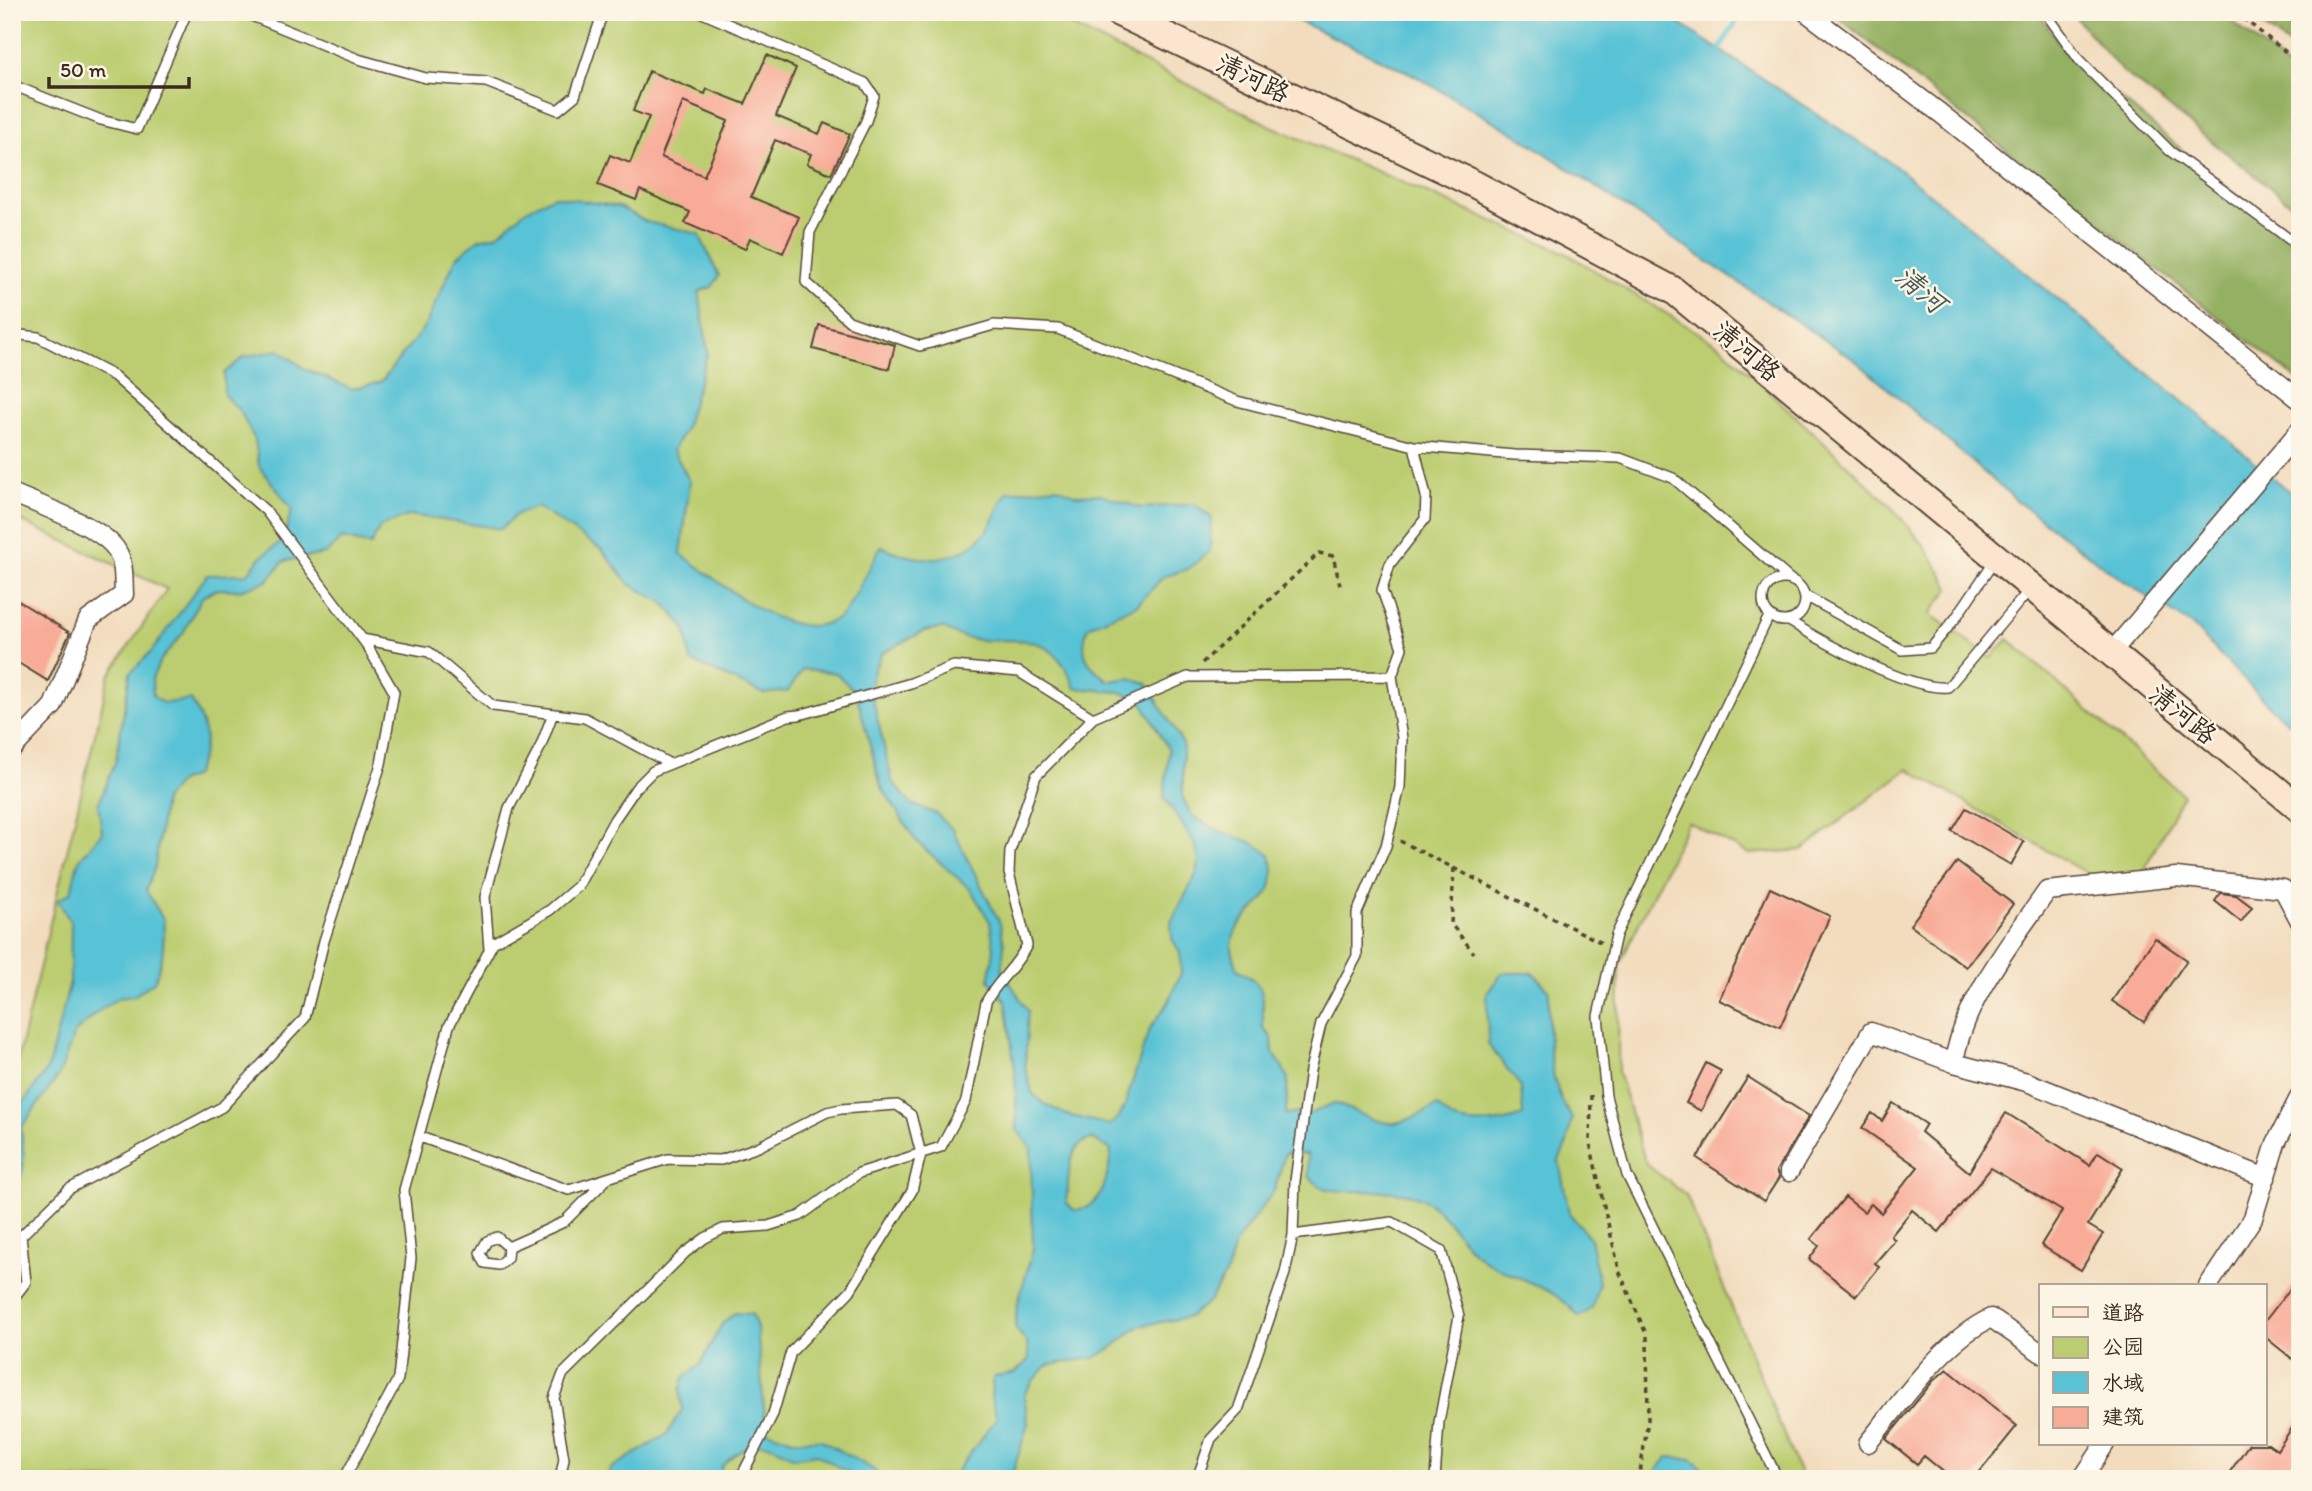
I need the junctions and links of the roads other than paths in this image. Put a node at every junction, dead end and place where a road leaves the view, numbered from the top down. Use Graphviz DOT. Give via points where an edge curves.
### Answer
graph roads {
  1 [pos="187,12"];
  2 [pos="242,12"];
  3 [pos="603,12"];
  4 [pos="700,12"];
  5 [pos="1117,12"];
  6 [pos="1806,12"];
  7 [pos="2045,12"];
  8 [pos="12,85"];
  9 [pos="2300,247"];
  10 [pos="12,334"];
  11 [pos="2300,400"];
  12 [pos="2300,430"];
  13 [pos="1414,446"];
  14 [pos="12,493"];
  15 [pos="1996,558"];
  16 [pos="1792,581"];
  17 [pos="2031,588"];
  18 [pos="1804,595"];
  19 [pos="1769,616"];
  20 [pos="1789,621"];
  21 [pos="362,639"];
  22 [pos="2110,654"];
  23 [pos="1392,676"];
  24 [pos="552,716"];
  25 [pos="1093,718"];
  26 [pos="12,749"];
  27 [pos="670,764"];
  28 [pos="2300,809"];
  29 [pos="2300,920"];
  30 [pos="489,951"];
  31 [pos="1954,1063"];
  32 [pos="2300,1097"];
  33 [pos="420,1136"];
  34 [pos="921,1154"];
  35 [pos="1789,1172"];
  36 [pos="2266,1178"];
  37 [pos="607,1179"];
  38 [pos="1293,1235"];
  39 [pos="508,1247"];
  40 [pos="2209,1284"];
  41 [pos="12,1300"];
  42 [pos="2039,1352"];
  43 [pos="1868,1443"];
  44 [pos="2104,1446"];
  45 [pos="344,1479"];
  46 [pos="560,1479"];
  47 [pos="740,1479"];
  48 [pos="1197,1479"];
  49 [pos="1435,1479"];
  50 [pos="1778,1479"];
  51 [pos="2082,1479"];
  1 -- 8 [label="lane" via="137,129"];
  2 -- 3 [label="lane" via="358,59 426,78 485,82 558,110 575,96"];
  4 -- 13 [label="lane" via="864,83 874,96 810,232 806,282 849,321 920,346 994,325 1058,329 1237,401"];
  5 -- 15 [label="street, 清河路" via="1476,185 1673,290"];
  6 -- 11 [label="street"];
  7 -- 9 [label="lane" via="2080,61 2170,151"];
  10 -- 21 [label="lane" via="38,337 114,376 266,511"];
  12 -- 22 [label="street"];
  13 -- 16 [label="lane" via="1620,458 1673,478"];
  13 -- 23 [label="lane" via="1426,496 1425,519 1390,564 1382,590 1402,648"];
  14 -- 26 [label="street" via="104,536 123,564 124,594 88,620 53,706"];
  15 -- 17 [label="street, 清河路"];
  15 -- 18 [label="lane" via="1931,648 1902,650"];
  16 -- 18 [label="lane"];
  16 -- 19 [label="lane" via="1778,580 1766,589 1763,603"];
  17 -- 20 [label="lane" via="1948,687 1933,689 1891,672"];
  17 -- 22 [label="street, 清河路"];
  18 -- 20 [label="lane" via="1804,609"];
  19 -- 20 [label="lane"];
  19 -- 50 [label="lane" via="1616,935 1598,1016 1606,1096 1627,1175"];
  21 -- 24 [label="lane" via="429,652 493,706"];
  21 -- 41 [label="lane" via="394,692 382,764 324,941 305,1018 222,1107 69,1189 21,1236 26,1282"];
  22 -- 28 [label="street, 清河路"];
  23 -- 25 [label="lane" via="1188,677"];
  23 -- 38 [label="lane" via="1402,738 1400,787 1389,835 1357,913 1357,956 1321,1024 1310,1070 1295,1181"];
  24 -- 27 [label="lane" via="585,718"];
  24 -- 30 [label="lane" via="509,808 485,897"];
  25 -- 27 [label="lane" via="1019,671 954,666 911,683 788,716"];
  25 -- 34 [label="lane" via="1036,776 1010,851 1009,873 1027,945 1015,968 986,1002 965,1101 941,1147"];
  27 -- 30 [label="lane" via="653,771 636,788 578,886 550,910 493,943"];
  29 -- 31 [label="street" via="2283,889 2176,877 2048,891 2003,953 1971,1011"];
  30 -- 33 [label="lane" via="449,1026"];
  31 -- 35 [label="street" via="1871,1032"];
  31 -- 36 [label="street" via="2026,1082"];
  32 -- 36 [label="street" via="2276,1143"];
  33 -- 37 [label="lane" via="569,1190"];
  33 -- 45 [label="lane" via="404,1190 411,1258 398,1379"];
  34 -- 37 [label="lane" via="911,1115 897,1105 883,1105 827,1112 721,1160 668,1159"];
  34 -- 46 [label="lane" via="859,1173 800,1216 768,1226 723,1229 685,1253 563,1374 554,1398 564,1459"];
  34 -- 47 [label="lane" via="912,1191 850,1292 791,1352 773,1413"];
  36 -- 40 [label="street" via="2253,1218"];
  37 -- 39 [label="lane" via="564,1222"];
  38 -- 48 [label="lane" via="1285,1273 1238,1410 1211,1439"];
  38 -- 49 [label="lane" via="1392,1222 1441,1250 1459,1316 1439,1422"];
  42 -- 43 [label="street" via="1991,1318 1968,1329 1954,1347 1938,1357"];
  44 -- 51 [label="street"];
}
